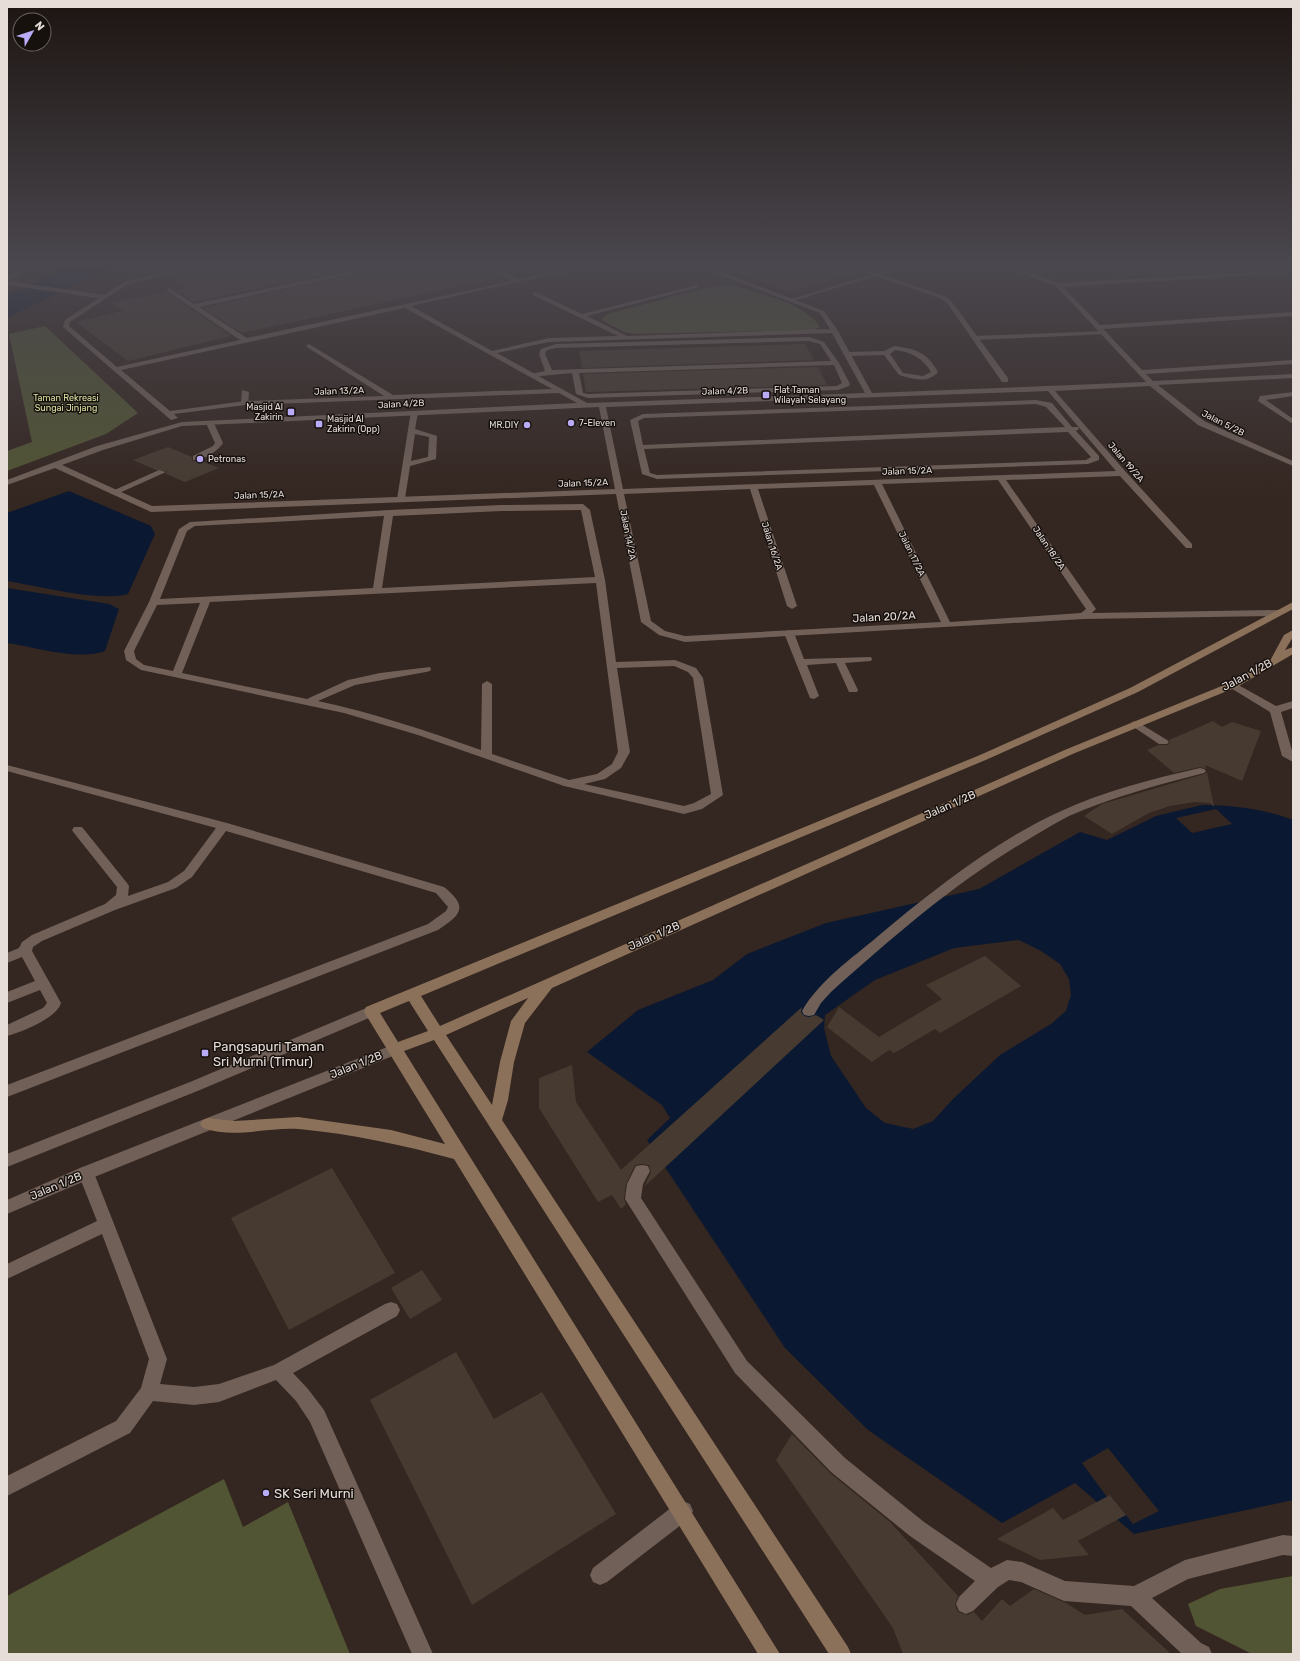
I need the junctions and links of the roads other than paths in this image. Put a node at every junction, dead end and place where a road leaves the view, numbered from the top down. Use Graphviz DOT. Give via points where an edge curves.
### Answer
graph roads {
  1 [pos="88,345"];
  2 [pos="230,345"];
  3 [pos="475,345"];
  4 [pos="523,345"];
  5 [pos="616,345"];
  6 [pos="823,345"];
  7 [pos="842,345"];
  8 [pos="980,345"];
  9 [pos="1116,345"];
  10 [pos="309,346"];
  11 [pos="490,353"];
  12 [pos="886,353"];
  13 [pos="847,354"];
  14 [pos="1293,362"];
  15 [pos="836,363"];
  16 [pos="116,369"];
  17 [pos="549,372"];
  18 [pos="575,372"];
  19 [pos="1141,372"];
  20 [pos="530,375"];
  21 [pos="1293,376"];
  22 [pos="1005,380"];
  23 [pos="1152,384"];
  24 [pos="1050,389"];
  25 [pos="559,391"];
  26 [pos="245,392"];
  27 [pos="910,394"];
  28 [pos="1293,394"];
  29 [pos="870,396"];
  30 [pos="391,398"];
  31 [pos="245,403"];
  32 [pos="586,405"];
  33 [pos="602,405"];
  34 [pos="919,407"];
  35 [pos="168,413"];
  36 [pos="414,413"];
  37 [pos="1293,422"];
  38 [pos="210,423"];
  39 [pos="182,424"];
  40 [pos="1070,429"];
  41 [pos="1085,429"];
  42 [pos="412,431"];
  43 [pos="641,447"];
  44 [pos="196,458"];
  45 [pos="407,464"];
  46 [pos="1293,464"];
  47 [pos="55,465"];
  48 [pos="162,472"];
  49 [pos="1122,473"];
  50 [pos="1001,478"];
  51 [pos="877,482"];
  52 [pos="7,483"];
  53 [pos="753,487"];
  54 [pos="620,491"];
  55 [pos="114,492"];
  56 [pos="499,496"];
  57 [pos="402,499"];
  58 [pos="288,504"];
  59 [pos="502,508"];
  60 [pos="389,513"];
  61 [pos="283,518"];
  62 [pos="1189,546"];
  63 [pos="600,580"];
  64 [pos="377,591"];
  65 [pos="206,600"];
  66 [pos="154,602"];
  67 [pos="1293,605"];
  68 [pos="792,606"];
  69 [pos="1278,613"];
  70 [pos="1084,616"];
  71 [pos="947,625"];
  72 [pos="1293,633"];
  73 [pos="789,634"];
  74 [pos="685,639"];
  75 [pos="1293,650"];
  76 [pos="867,659"];
  77 [pos="839,660"];
  78 [pos="1275,660"];
  79 [pos="800,662"];
  80 [pos="612,665"];
  81 [pos="426,669"];
  82 [pos="176,675"];
  83 [pos="487,684"];
  84 [pos="1233,685"];
  85 [pos="853,690"];
  86 [pos="814,696"];
  87 [pos="309,702"];
  88 [pos="1293,704"];
  89 [pos="1275,710"];
  90 [pos="1136,724"];
  91 [pos="1164,742"];
  92 [pos="486,756"];
  93 [pos="1293,759"];
  94 [pos="7,768"];
  95 [pos="1200,771"];
  96 [pos="568,784"];
  97 [pos="223,826"];
  98 [pos="78,830"];
  99 [pos="110,907"];
  100 [pos="25,951"];
  101 [pos="7,958"];
  102 [pos="42,983"];
  103 [pos="548,983"];
  104 [pos="412,994"];
  105 [pos="7,998"];
  106 [pos="371,1011"];
  107 [pos="810,1011"];
  108 [pos="7,1031"];
  109 [pos="437,1033"];
  110 [pos="395,1049"];
  111 [pos="7,1091"];
  112 [pos="494,1120"];
  113 [pos="208,1124"];
  114 [pos="461,1154"];
  115 [pos="7,1161"];
  116 [pos="642,1171"];
  117 [pos="86,1173"];
  118 [pos="7,1207"];
  119 [pos="105,1225"];
  120 [pos="7,1272"];
  121 [pos="391,1310"];
  122 [pos="279,1371"];
  123 [pos="149,1392"];
  124 [pos="7,1486"];
  125 [pos="683,1511"];
  126 [pos="1293,1546"];
  127 [pos="600,1575"];
  128 [pos="991,1580"];
  129 [pos="1135,1596"];
  130 [pos="966,1604"];
  131 [pos="423,1654"];
  132 [pos="770,1654"];
  133 [pos="841,1654"];
  134 [pos="1202,1654"];
  1 -- 16 [label="street"];
  2 -- 16 [label="street"];
  3 -- 11 [label="street"];
  4 -- 11 [label="street"];
  5 -- 17 [label="street" via="544,349 542,354"];
  6 -- 15 [label="street"];
  7 -- 13 [label="street"];
  8 -- 22 [label="street"];
  9 -- 19 [label="street, Jalan 5/2B"];
  10 -- 30 [label="street"];
  11 -- 20 [label="street"];
  12 -- 12 [label="street" via="894,348 909,350 928,360 934,372 922,379 901,374"];
  12 -- 13 [label="street"];
  13 -- 29 [label="street"];
  14 -- 19 [label="street"];
  15 -- 18 [label="street"];
  15 -- 18 [label="street" via="846,384 838,388 820,389 588,396 580,394"];
  16 -- 35 [label="street"];
  17 -- 18 [label="street"];
  17 -- 20 [label="street"];
  19 -- 23 [label="street, Jalan 5/2B"];
  20 -- 25 [label="street"];
  21 -- 23 [label="street, Jalan 4/2B"];
  23 -- 24 [label="street, Jalan 4/2B"];
  23 -- 46 [label="street, Jalan 5/2B" via="1201,423"];
  24 -- 27 [label="street, Jalan 4/2B"];
  24 -- 41 [label="street, Jalan 19/2A"];
  25 -- 30 [label="street, Jalan 13/2A"];
  25 -- 32 [label="street"];
  26 -- 31 [label="street"];
  27 -- 29 [label="street, Jalan 4/2B"];
  27 -- 34 [label="street"];
  28 -- 37 [label="street" via="1267,396 1262,401"];
  29 -- 33 [label="street, Jalan 4/2B"];
  30 -- 31 [label="street, Jalan 13/2A"];
  31 -- 35 [label="street, Jalan 13/2A"];
  32 -- 33 [label="street, Jalan 4/2B"];
  32 -- 36 [label="street, Jalan 4/2B"];
  33 -- 54 [label="street, Jalan 14/2A"];
  34 -- 40 [label="street" via="1044,402"];
  34 -- 43 [label="street" via="643,416 634,420"];
  35 -- 39 [label="street"];
  36 -- 38 [label="street, Jalan 4/2B"];
  36 -- 42 [label="street"];
  38 -- 39 [label="street, Jalan 4/2B"];
  38 -- 44 [label="street" via="219,443 216,448"];
  39 -- 47 [label="street, Jalan 4/2B" via="100,448"];
  40 -- 41 [label="street"];
  40 -- 43 [label="street"];
  40 -- 43 [label="street" via="1096,458 1093,461 657,477 646,474"];
  41 -- 49 [label="street, Jalan 19/2A"];
  42 -- 45 [label="street"];
  42 -- 45 [label="street" via="433,436 432,459"];
  45 -- 57 [label="street"];
  47 -- 52 [label="street, Jalan 4/2B"];
  47 -- 55 [label="street, Jalan 15/2A"];
  48 -- 55 [label="street"];
  49 -- 50 [label="street, Jalan 15/2A"];
  49 -- 62 [label="street, Jalan 19/2A"];
  50 -- 51 [label="street, Jalan 15/2A"];
  50 -- 70 [label="street, Jalan 18/2A" via="1091,609"];
  51 -- 53 [label="street, Jalan 15/2A"];
  51 -- 71 [label="street, Jalan 17/2A"];
  53 -- 54 [label="street, Jalan 15/2A"];
  53 -- 68 [label="street, Jalan 16/2A"];
  54 -- 56 [label="street, Jalan 15/2A"];
  54 -- 74 [label="street, Jalan 14/2A" via="646,622 662,633"];
  55 -- 58 [label="street, Jalan 15/2A" via="151,508"];
  56 -- 57 [label="street, Jalan 15/2A"];
  56 -- 59 [label="street"];
  57 -- 58 [label="street, Jalan 15/2A"];
  58 -- 61 [label="street"];
  59 -- 60 [label="street"];
  59 -- 63 [label="street" via="583,507 586,510"];
  60 -- 61 [label="street"];
  60 -- 64 [label="street"];
  61 -- 66 [label="street" via="205,522 183,529"];
  63 -- 64 [label="street"];
  63 -- 80 [label="street"];
  64 -- 65 [label="street"];
  65 -- 66 [label="street"];
  65 -- 82 [label="street"];
  66 -- 82 [label="street" via="129,651 131,660 142,667"];
  67 -- 69 [label="street"];
  69 -- 70 [label="street, Jalan 20/2A" via="1227,616"];
  69 -- 104 [label="street" via="1134,690 984,757"];
  70 -- 71 [label="street, Jalan 20/2A"];
  71 -- 73 [label="street, Jalan 20/2A"];
  72 -- 78 [label="street" via="1287,637"];
  73 -- 74 [label="street, Jalan 20/2A"];
  73 -- 79 [label="street"];
  75 -- 78 [label="street, Jalan 1/2B"];
  76 -- 77 [label="street"];
  77 -- 79 [label="street"];
  77 -- 85 [label="street"];
  78 -- 84 [label="street, Jalan 1/2B"];
  79 -- 86 [label="street"];
  80 -- 96 [label="street" via="624,752 618,766 601,777"];
  80 -- 96 [label="street" via="675,664 692,670 698,678 717,795 698,806 684,810"];
  81 -- 87 [label="street" via="343,684 327,690"];
  82 -- 87 [label="street"];
  83 -- 92 [label="street"];
  84 -- 89 [label="street"];
  84 -- 90 [label="street, Jalan 1/2B"];
  87 -- 92 [label="street" via="392,724"];
  88 -- 89 [label="street"];
  89 -- 93 [label="street" via="1288,756"];
  90 -- 91 [label="street"];
  90 -- 103 [label="street, Jalan 1/2B" via="1056,757"];
  92 -- 96 [label="street"];
  94 -- 97 [label="street"];
  95 -- 107 [label="street" via="1134,788 1064,814 1012,843 960,877 906,919 826,989 816,999"];
  97 -- 99 [label="street" via="188,874 172,885"];
  97 -- 111 [label="street" via="440,890 452,900 452,915 433,927"];
  98 -- 99 [label="street" via="123,886 122,896"];
  99 -- 100 [label="street" via="37,938 27,944"];
  100 -- 101 [label="street"];
  100 -- 102 [label="street"];
  102 -- 105 [label="street"];
  102 -- 108 [label="street" via="54,1002 53,1007 48,1012"];
  103 -- 109 [label="street, Jalan 1/2B"];
  103 -- 112 [label="street" via="518,1021"];
  104 -- 106 [label="street"];
  104 -- 109 [label="street"];
  106 -- 110 [label="street"];
  106 -- 115 [label="street" via="195,1086"];
  109 -- 110 [label="street, Jalan 1/2B"];
  109 -- 112 [label="street"];
  110 -- 113 [label="street, Jalan 1/2B"];
  110 -- 114 [label="street"];
  112 -- 133 [label="street"];
  113 -- 114 [label="street" via="234,1127 298,1123 391,1136"];
  113 -- 117 [label="street, Jalan 1/2B"];
  114 -- 125 [label="street"];
  116 -- 128 [label="street" via="632,1191 634,1199 741,1367 838,1465 916,1529"];
  117 -- 118 [label="street, Jalan 1/2B"];
  117 -- 119 [label="street"];
  119 -- 120 [label="street"];
  119 -- 123 [label="street" via="158,1359"];
  121 -- 122 [label="street"];
  122 -- 123 [label="street" via="218,1393 194,1396"];
  122 -- 131 [label="street" via="302,1395 317,1416"];
  123 -- 124 [label="street" via="123,1427"];
  125 -- 127 [label="street"];
  125 -- 132 [label="street"];
  126 -- 129 [label="street" via="1283,1545 1185,1570"];
  128 -- 129 [label="street" via="1007,1570 1022,1572 1064,1591"];
  128 -- 130 [label="street"];
  129 -- 134 [label="street" via="1194,1651"];
}
